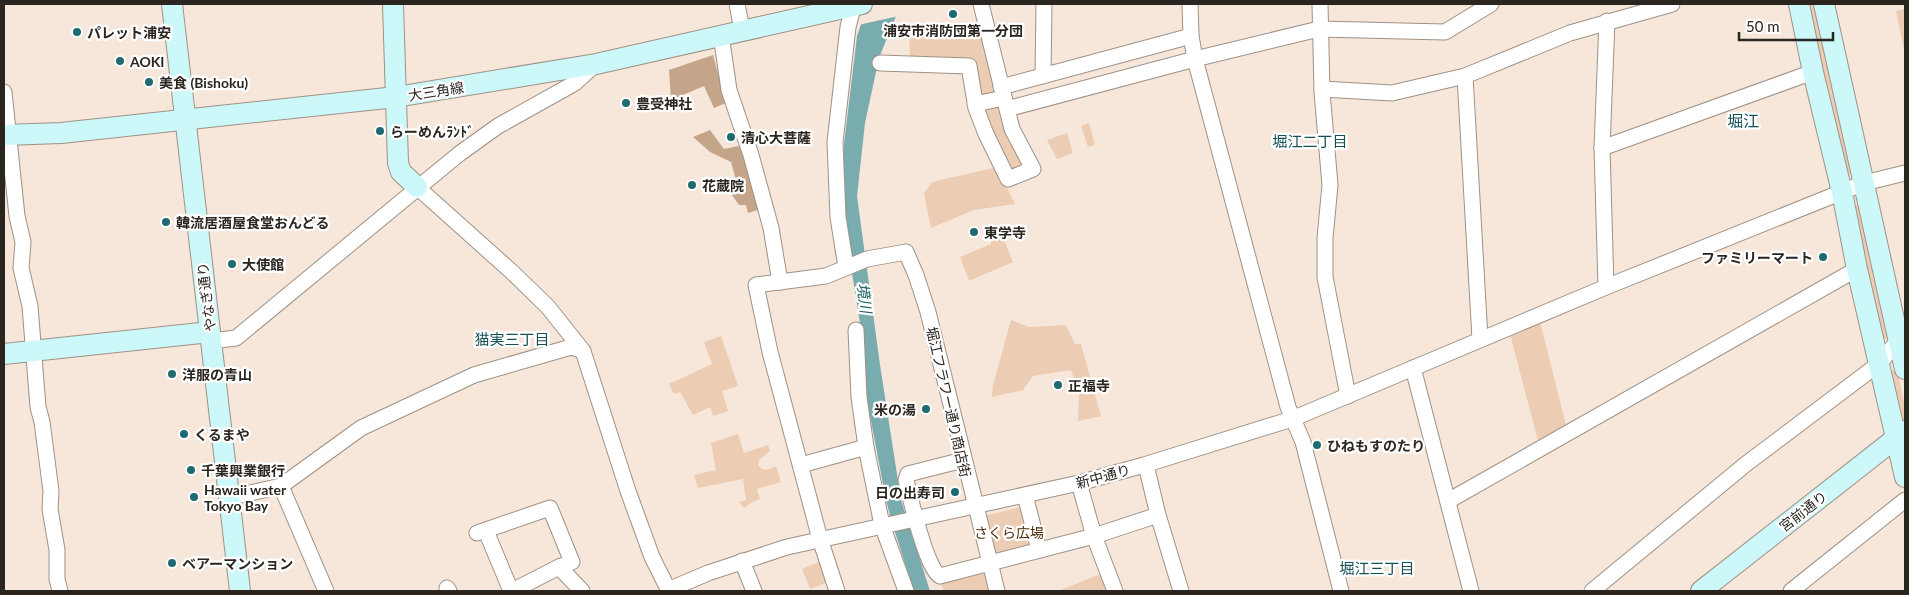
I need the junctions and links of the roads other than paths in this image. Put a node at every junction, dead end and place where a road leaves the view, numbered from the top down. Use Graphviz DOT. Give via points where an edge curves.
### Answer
graph roads {
  1 [pos="172,4"];
  2 [pos="393,4"];
  3 [pos="736,4"];
  4 [pos="857,4"];
  5 [pos="981,4"];
  6 [pos="1044,4"];
  7 [pos="1190,4"];
  8 [pos="1320,4"];
  9 [pos="1491,4"];
  10 [pos="1672,4"];
  11 [pos="1799,4"];
  12 [pos="1824,4"];
  13 [pos="1606,21"];
  14 [pos="1320,29"];
  15 [pos="742,30"];
  16 [pos="721,35"];
  17 [pos="1190,36"];
  18 [pos="1196,59"];
  19 [pos="880,62"];
  20 [pos="596,64"];
  21 [pos="1813,72"];
  22 [pos="1043,76"];
  23 [pos="1465,76"];
  24 [pos="1322,89"];
  25 [pos="4,92"];
  26 [pos="396,97"];
  27 [pos="1004,98"];
  28 [pos="975,104"];
  29 [pos="185,120"];
  30 [pos="6,135"];
  31 [pos="1602,148"];
  32 [pos="1905,173"];
  33 [pos="1864,183"];
  34 [pos="417,187"];
  35 [pos="1842,192"];
  36 [pos="849,266"];
  37 [pos="1857,270"];
  38 [pos="780,282"];
  39 [pos="1606,287"];
  40 [pos="856,330"];
  41 [pos="211,336"];
  42 [pos="1902,338"];
  43 [pos="1480,340"];
  44 [pos="33,351"];
  45 [pos="583,351"];
  46 [pos="4,354"];
  47 [pos="1880,363"];
  48 [pos="1413,368"];
  49 [pos="1905,369"];
  50 [pos="1348,396"];
  51 [pos="1292,419"];
  52 [pos="1901,434"];
  53 [pos="866,447"];
  54 [pos="963,460"];
  55 [pos="801,465"];
  56 [pos="1146,465"];
  57 [pos="1905,477"];
  58 [pos="1080,483"];
  59 [pos="281,486"];
  60 [pos="1025,495"];
  61 [pos="228,498"];
  62 [pos="1905,500"];
  63 [pos="1448,501"];
  64 [pos="975,506"];
  65 [pos="1158,515"];
  66 [pos="913,519"];
  67 [pos="885,524"];
  68 [pos="1094,536"];
  69 [pos="820,539"];
  70 [pos="1039,550"];
  71 [pos="742,561"];
  72 [pos="989,562"];
  73 [pos="560,567"];
  74 [pos="60,591"];
  75 [pos="240,591"];
  76 [pos="326,591"];
  77 [pos="512,591"];
  78 [pos="582,591"];
  79 [pos="668,591"];
  80 [pos="754,591"];
  81 [pos="836,591"];
  82 [pos="906,591"];
  83 [pos="997,591"];
  84 [pos="1115,591"];
  85 [pos="1181,591"];
  86 [pos="1341,591"];
  87 [pos="1470,591"];
  88 [pos="1592,591"];
  89 [pos="1701,591"];
  90 [pos="1791,591"];
  1 -- 29 [label="street, やなぎ通り"];
  2 -- 26 [label="street"];
  3 -- 15 [label="street"];
  4 -- 15 [label="street, 大三角線"];
  4 -- 36 [label="street" via="846,36 835,142 838,217"];
  5 -- 27 [label="street"];
  6 -- 22 [label="street"];
  7 -- 17 [label="street"];
  8 -- 14 [label="street"];
  9 -- 14 [label="street" via="1445,32"];
  10 -- 13 [label="street"];
  11 -- 21 [label="street"];
  12 -- 33 [label="street"];
  13 -- 23 [label="street"];
  13 -- 31 [label="street"];
  14 -- 18 [label="street"];
  14 -- 24 [label="street"];
  15 -- 16 [label="street, 大三角線"];
  16 -- 20 [label="street, 大三角線"];
  16 -- 38 [label="street" via="729,90 752,155 771,228"];
  17 -- 18 [label="street"];
  17 -- 22 [label="street"];
  18 -- 27 [label="street"];
  18 -- 51 [label="street"];
  19 -- 28 [label="street" via="969,66"];
  20 -- 26 [label="street, 大三角線"];
  20 -- 34 [label="street" via="575,83 498,126"];
  21 -- 31 [label="street"];
  21 -- 35 [label="street"];
  22 -- 27 [label="street"];
  23 -- 24 [label="street" via="1392,93"];
  23 -- 43 [label="street"];
  24 -- 50 [label="street" via="1330,185 1325,277"];
  25 -- 30 [label="street"];
  26 -- 29 [label="street, 大三角線"];
  26 -- 34 [label="street" via="398,163 401,172"];
  27 -- 28 [label="street"];
  27 -- 28 [label="street" via="1017,141 1033,169 1008,179"];
  29 -- 30 [label="street, 大三角線" via="61,133"];
  29 -- 41 [label="street, やなぎ通り"];
  30 -- 44 [label="street" via="23,242 21,268 30,306"];
  31 -- 39 [label="street"];
  32 -- 33 [label="street, 新中通り"];
  33 -- 35 [label="street, 新中通り"];
  33 -- 42 [label="street"];
  34 -- 41 [label="street" via="236,338"];
  34 -- 45 [label="street" via="548,307"];
  35 -- 37 [label="street"];
  35 -- 39 [label="street, 新中通り"];
  36 -- 38 [label="street" via="833,274"];
  36 -- 54 [label="street, 堀江フラワー通り商店街" via="867,259 906,252 928,312"];
  37 -- 47 [label="street"];
  37 -- 63 [label="street"];
  38 -- 55 [label="street" via="756,285 770,352"];
  39 -- 43 [label="street, 新中通り"];
  40 -- 53 [label="street" via="859,396"];
  41 -- 44 [label="street"];
  41 -- 61 [label="street, やなぎ通り"];
  42 -- 47 [label="street"];
  42 -- 49 [label="street"];
  43 -- 48 [label="street, 新中通り"];
  44 -- 46 [label="street"];
  44 -- 74 [label="street"];
  45 -- 59 [label="street" via="571,347 474,375 361,428"];
  45 -- 79 [label="street" via="628,491"];
  47 -- 52 [label="street"];
  47 -- 88 [label="street" via="1746,464"];
  48 -- 50 [label="street, 新中通り"];
  48 -- 63 [label="street"];
  50 -- 51 [label="street, 新中通り"];
  51 -- 56 [label="street, 新中通り"];
  51 -- 86 [label="street" via="1303,442"];
  52 -- 57 [label="street"];
  52 -- 89 [label="street, 宮前通り"];
  53 -- 55 [label="street"];
  53 -- 67 [label="street"];
  54 -- 64 [label="street, 堀江フラワー通り商店街"];
  54 -- 66 [label="street" via="908,474 906,480"];
  55 -- 69 [label="street"];
  56 -- 58 [label="street, 新中通り"];
  56 -- 65 [label="street"];
  58 -- 60 [label="street, 新中通り"];
  58 -- 68 [label="street"];
  59 -- 61 [label="street"];
  59 -- 76 [label="street"];
  60 -- 64 [label="street, 新中通り"];
  60 -- 70 [label="street"];
  61 -- 75 [label="street, やなぎ通り"];
  62 -- 90 [label="street"];
  63 -- 87 [label="street"];
  64 -- 66 [label="street, 新中通り"];
  64 -- 72 [label="street, 堀江フラワー通り商店街"];
  65 -- 68 [label="street"];
  65 -- 85 [label="street"];
  66 -- 67 [label="street, 新中通り"];
  66 -- 72 [label="street" via="935,574 940,576"];
  67 -- 69 [label="street"];
  67 -- 82 [label="street"];
  68 -- 70 [label="street"];
  68 -- 84 [label="street"];
  69 -- 71 [label="street"];
  69 -- 81 [label="street"];
  70 -- 72 [label="street"];
  71 -- 79 [label="street"];
  71 -- 80 [label="street"];
  72 -- 83 [label="street, 堀江フラワー通り商店街"];
  73 -- 77 [label="street"];
  73 -- 77 [label="street" via="572,562 550,508 482,532"];
  73 -- 78 [label="street"];
}
